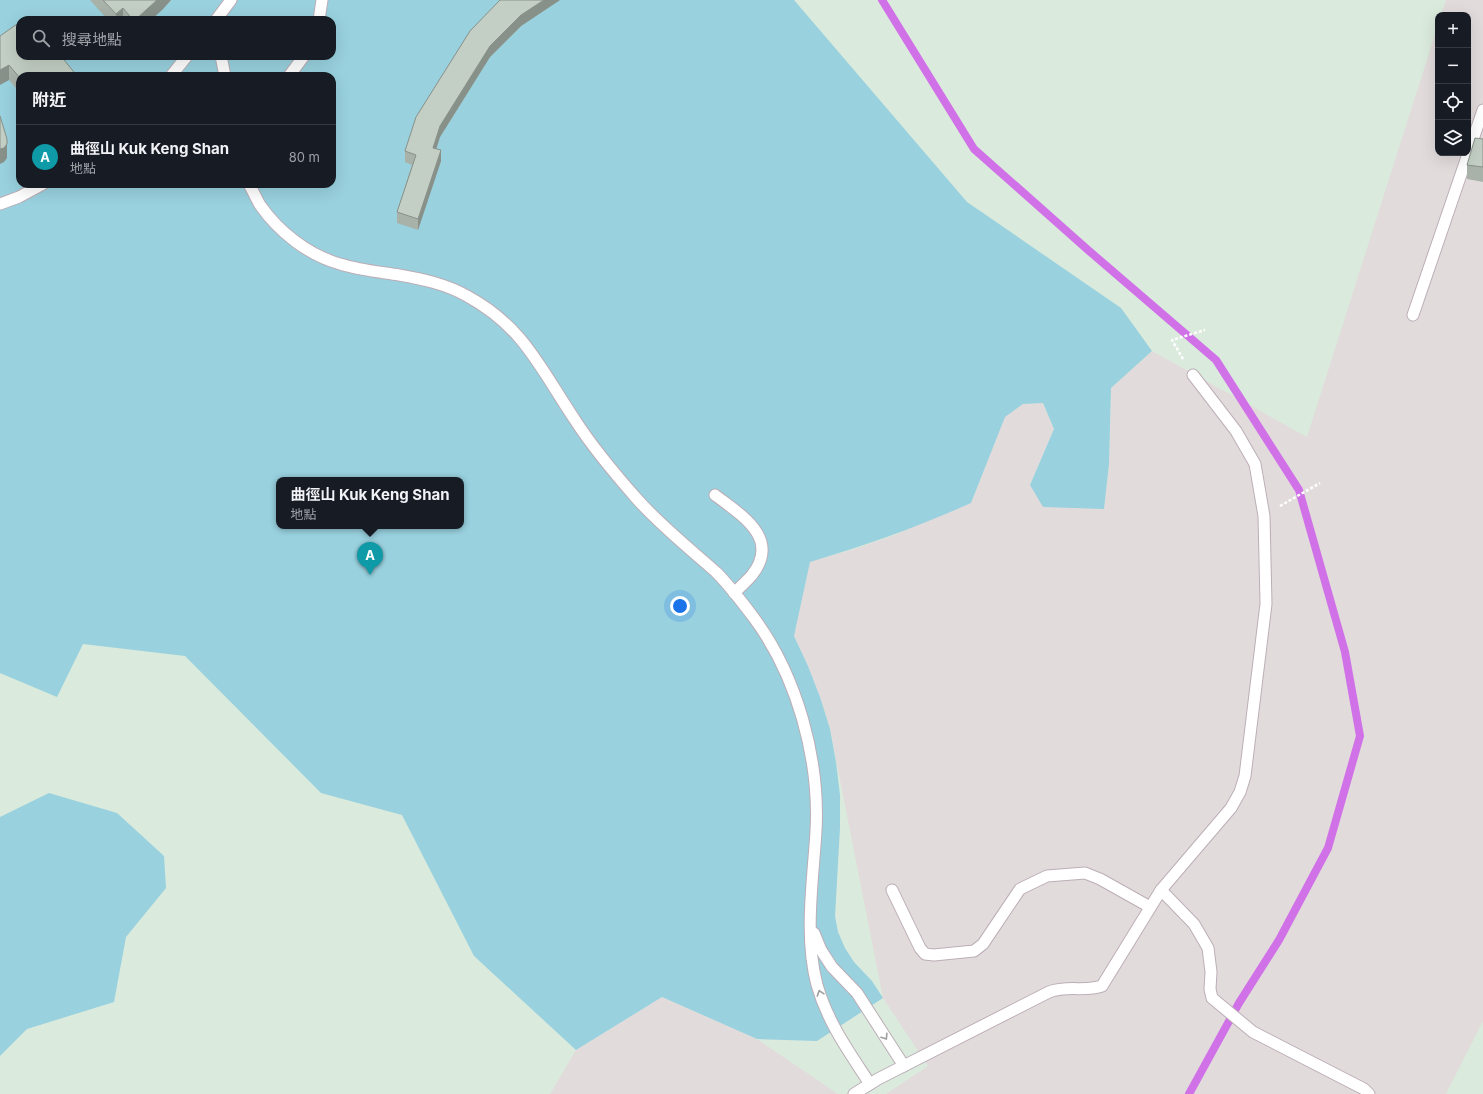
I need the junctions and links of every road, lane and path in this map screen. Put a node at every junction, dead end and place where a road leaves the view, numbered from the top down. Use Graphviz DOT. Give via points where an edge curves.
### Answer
graph roads {
  1 [pos="231,0"];
  2 [pos="322,0"];
  3 [pos="219,16"];
  4 [pos="320,16"];
  5 [pos="184,60"];
  6 [pos="222,60"];
  7 [pos="301,60"];
  8 [pos="174,72"];
  9 [pos="224,72"];
  10 [pos="292,72"];
  11 [pos="1483,110"];
  12 [pos="36,188"];
  13 [pos="251,188"];
  14 [pos="0,204"];
  15 [pos="1413,315"];
  16 [pos="1205,330"];
  17 [pos="1193,375"];
  18 [pos="1320,483"];
  19 [pos="715,495"];
  20 [pos="1264,516"];
  21 [pos="734,593"];
  22 [pos="892,890"];
  23 [pos="1161,890"];
  24 [pos="1150,907"];
  25 [pos="812,912"];
  26 [pos="904,1066"];
  27 [pos="870,1084"];
  28 [pos="854,1094"];
  29 [pos="1369,1094"];
  1 -- 3 [label="lane"];
  2 -- 4 [label="lane"];
  5 -- 8 [label="lane"];
  6 -- 9 [label="lane"];
  7 -- 10 [label="lane"];
  11 -- 15 [label="lane"];
  12 -- 14 [label="lane"];
  13 -- 21 [label="lane" via="260,205 276,225 295,242 317,255 341,264 438,284 465,294 513,329 532,351 575,420 606,462 640,502"];
  16 -- 17 [label="path" via="1172,340"];
  17 -- 20 [label="lane" via="1236,431 1255,464"];
  18 -- 20 [label="path"];
  19 -- 21 [label="lane" via="749,522 758,534 762,548 760,562 752,575"];
  20 -- 23 [label="lane" via="1266,604 1245,776 1231,808"];
  21 -- 25 [label="lane" via="757,621 773,648 798,705 807,735 813,765 817,828"];
  22 -- 24 [label="lane" via="920,948 926,954 934,955 974,951 983,944 1020,889 1048,876 1085,872"];
  23 -- 24 [label="lane"];
  23 -- 29 [label="lane" via="1194,924 1208,948 1212,998 1253,1032"];
  24 -- 26 [label="lane" via="1102,986 1066,988 1049,992"];
  25 -- 26 [label="lane, one-way" via="814,932 821,950 832,967 856,993"];
  27 -- 25 [label="lane, one-way" via="834,1029 824,1007 812,960"];
  26 -- 27 [label="lane"];
  27 -- 28 [label="lane"];
}
